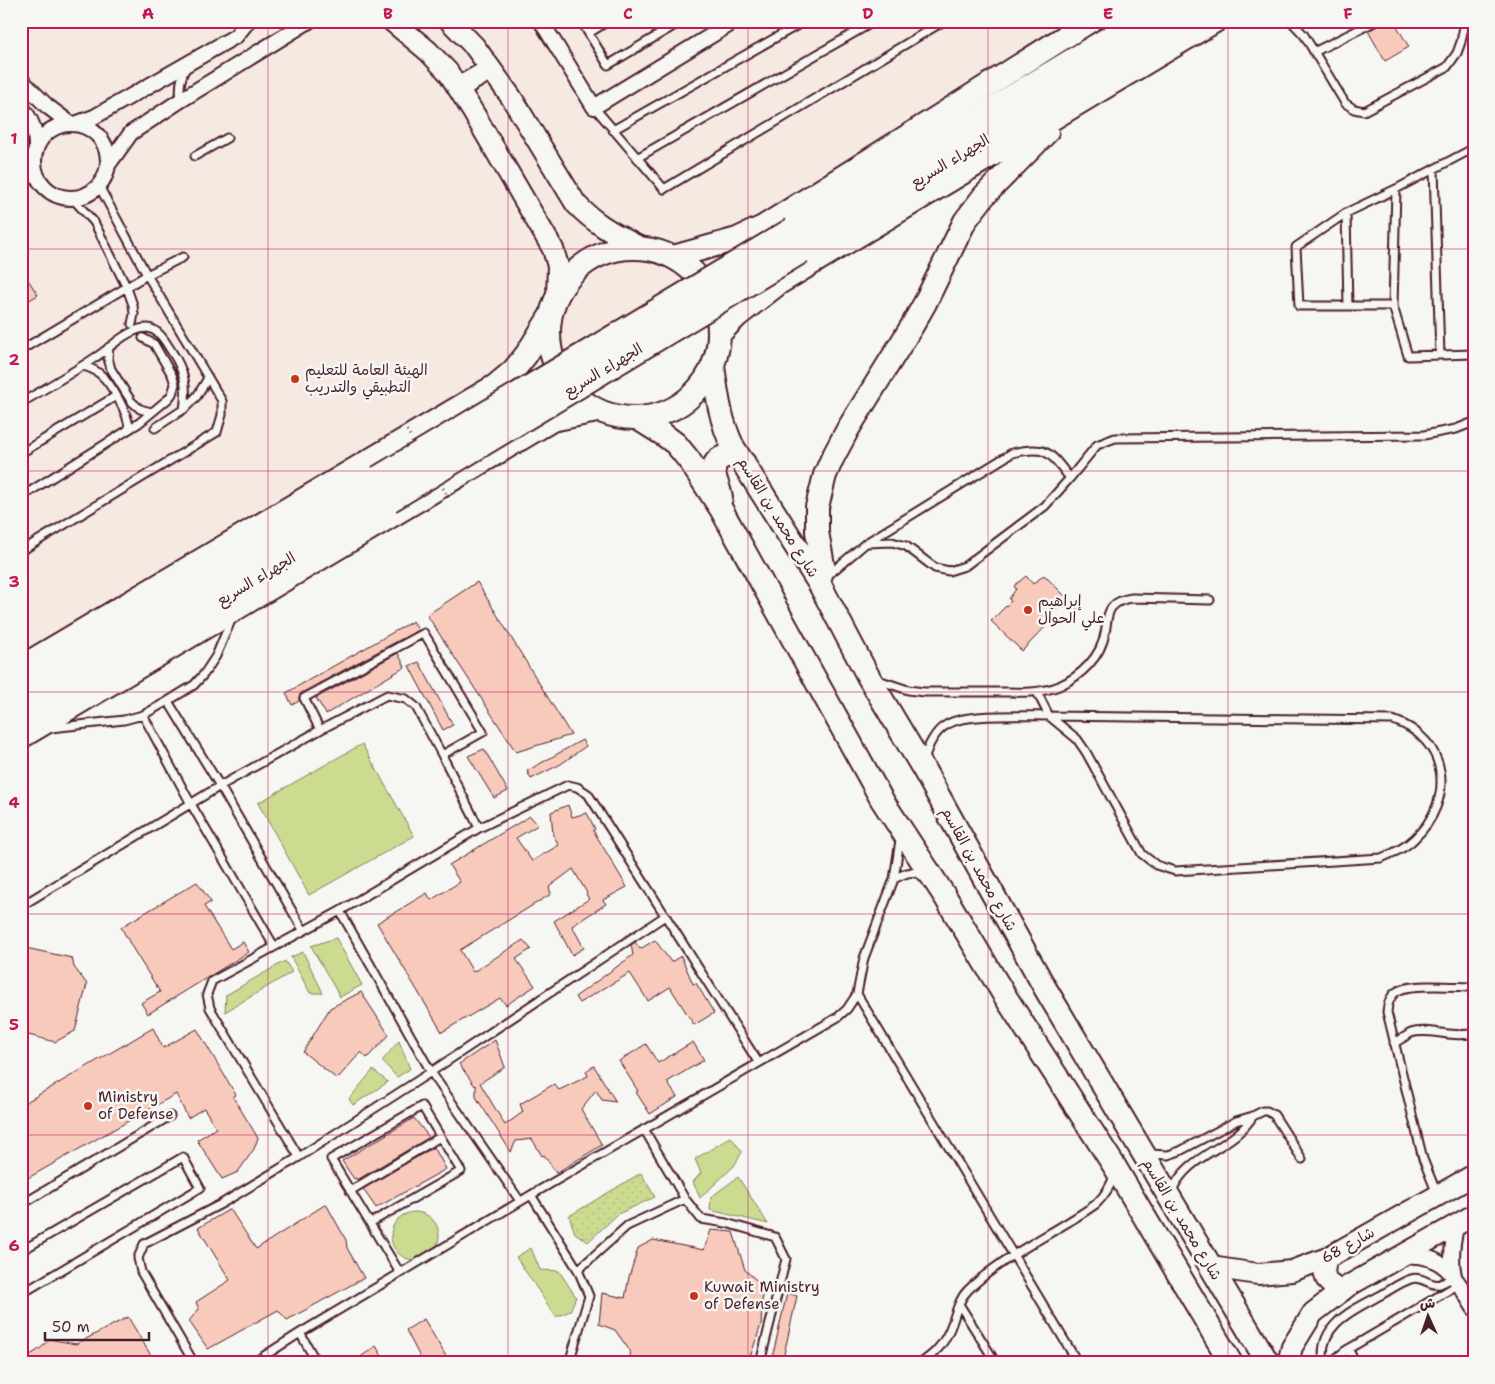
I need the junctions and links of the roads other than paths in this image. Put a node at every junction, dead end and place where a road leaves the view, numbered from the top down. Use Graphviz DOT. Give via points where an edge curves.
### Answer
graph roads {
  1 [pos="248,21"];
  2 [pos="309,21"];
  3 [pos="392,21"];
  4 [pos="450,21"];
  5 [pos="542,21"];
  6 [pos="581,21"];
  7 [pos="608,21"];
  8 [pos="682,21"];
  9 [pos="735,21"];
  10 [pos="805,21"];
  11 [pos="875,21"];
  12 [pos="944,21"];
  13 [pos="1090,21"];
  14 [pos="1140,21"];
  15 [pos="1185,21"];
  16 [pos="1215,21"];
  17 [pos="1290,21"];
  18 [pos="1376,21"];
  19 [pos="1465,21"];
  20 [pos="589,33"];
  21 [pos="1314,52"];
  22 [pos="191,62"];
  23 [pos="491,69"];
  24 [pos="21,80"];
  25 [pos="458,88"];
  26 [pos="181,100"];
  27 [pos="594,107"];
  28 [pos="21,108"];
  29 [pos="1065,112"];
  30 [pos="73,124"];
  31 [pos="613,130"];
  32 [pos="227,138"];
  33 [pos="36,148"];
  34 [pos="1474,148"];
  35 [pos="999,151"];
  36 [pos="195,156"];
  37 [pos="637,158"];
  38 [pos="108,165"];
  39 [pos="1434,169"];
  40 [pos="978,173"];
  41 [pos="99,186"];
  42 [pos="1396,190"];
  43 [pos="73,198"];
  44 [pos="932,201"];
  45 [pos="906,206"];
  46 [pos="1346,213"];
  47 [pos="643,248"];
  48 [pos="183,257"];
  49 [pos="672,257"];
  50 [pos="147,275"];
  51 [pos="127,288"];
  52 [pos="556,296"];
  53 [pos="1348,306"];
  54 [pos="1393,306"];
  55 [pos="549,318"];
  56 [pos="132,324"];
  57 [pos="719,334"];
  58 [pos="143,338"];
  59 [pos="109,347"];
  60 [pos="21,350"];
  61 [pos="1474,354"];
  62 [pos="1440,355"];
  63 [pos="82,366"];
  64 [pos="713,366"];
  65 [pos="208,378"];
  66 [pos="116,396"];
  67 [pos="21,403"];
  68 [pos="184,409"];
  69 [pos="598,411"];
  70 [pos="151,412"];
  71 [pos="636,418"];
  72 [pos="1474,422"];
  73 [pos="155,428"];
  74 [pos="129,429"];
  75 [pos="21,453"];
  76 [pos="744,463"];
  77 [pos="1070,478"];
  78 [pos="21,497"];
  79 [pos="721,509"];
  80 [pos="866,543"];
  81 [pos="21,550"];
  82 [pos="819,583"];
  83 [pos="1210,600"];
  84 [pos="235,609"];
  85 [pos="21,667"];
  86 [pos="868,676"];
  87 [pos="1037,692"];
  88 [pos="21,694"];
  89 [pos="168,701"];
  90 [pos="143,714"];
  91 [pos="1049,716"];
  92 [pos="25,729"];
  93 [pos="320,730"];
  94 [pos="442,755"];
  95 [pos="923,768"];
  96 [pos="220,786"];
  97 [pos="191,804"];
  98 [pos="890,814"];
  99 [pos="479,828"];
  100 [pos="894,879"];
  101 [pos="946,898"];
  102 [pos="21,906"];
  103 [pos="340,911"];
  104 [pos="665,916"];
  105 [pos="303,930"];
  106 [pos="274,946"];
  107 [pos="1474,987"];
  108 [pos="857,994"];
  109 [pos="1474,1033"];
  110 [pos="1394,1043"];
  111 [pos="758,1062"];
  112 [pos="431,1072"];
  113 [pos="170,1116"];
  114 [pos="1253,1116"];
  115 [pos="644,1129"];
  116 [pos="440,1137"];
  117 [pos="1143,1153"];
  118 [pos="299,1157"];
  119 [pos="1302,1159"];
  120 [pos="1115,1167"];
  121 [pos="1474,1175"];
  122 [pos="350,1191"];
  123 [pos="1437,1194"];
  124 [pos="531,1195"];
  125 [pos="1170,1197"];
  126 [pos="685,1199"];
  127 [pos="520,1202"];
  128 [pos="21,1206"];
  129 [pos="1466,1220"];
  130 [pos="370,1223"];
  131 [pos="21,1251"];
  132 [pos="1013,1256"];
  133 [pos="1401,1256"];
  134 [pos="1327,1258"];
  135 [pos="1211,1266"];
  136 [pos="578,1270"];
  137 [pos="400,1273"];
  138 [pos="1457,1280"];
  139 [pos="1342,1291"];
  140 [pos="21,1294"];
  141 [pos="958,1304"];
  142 [pos="1474,1308"];
  143 [pos="300,1333"];
  144 [pos="1348,1349"];
  145 [pos="194,1363"];
  146 [pos="253,1363"];
  147 [pos="318,1363"];
  148 [pos="569,1363"];
  149 [pos="760,1363"];
  150 [pos="921,1363"];
  151 [pos="996,1363"];
  152 [pos="1078,1363"];
  153 [pos="1230,1363"];
  154 [pos="1268,1363"];
  155 [pos="1288,1363"];
  156 [pos="1324,1363"];
  157 [pos="1330,1363"];
  158 [pos="1356,1363"];
  1 -- 22 [label="street" via="236,36"];
  2 -- 26 [label="street"];
  3 -- 25 [label="street" via="428,51"];
  4 -- 23 [label="street" via="476,47"];
  5 -- 27 [label="street"];
  6 -- 20 [label="lane"];
  7 -- 20 [label="lane"];
  8 -- 20 [label="lane" via="608,65"];
  9 -- 27 [label="street"];
  10 -- 31 [label="lane"];
  11 -- 37 [label="lane"];
  12 -- 37 [label="lane" via="664,189"];
  13 -- 49 [label="main road" via="763,227 736,239"];
  14 -- 88 [label="highway, الجهراء السريع, bridge"];
  15 -- 92 [label="highway, الجهراء السريع, bridge" via="801,250"];
  16 -- 29 [label="main road, الجهراء السريع"];
  17 -- 21 [label="lane"];
  18 -- 21 [label="lane"];
  19 -- 21 [label="lane" via="1461,42 1447,67 1364,111 1345,103"];
  22 -- 26 [label="lane" via="182,76"];
  22 -- 30 [label="street" via="94,117"];
  23 -- 25 [label="street"];
  23 -- 47 [label="street" via="576,204 604,229"];
  24 -- 30 [label="street" via="47,106"];
  25 -- 52 [label="street" via="553,249 558,266"];
  26 -- 38 [label="street" via="131,133"];
  27 -- 31 [label="lane"];
  28 -- 33 [label="street" via="32,125"];
  29 -- 35 [label="main road, الجهراء السريع"];
  29 -- 82 [label="main road" via="984,196 966,220 926,303 832,458 818,507 817,532 823,565"];
  30 -- 33 [label="street" via="50,130"];
  30 -- 38 [label="street" via="86,127 103,142 108,153"];
  31 -- 37 [label="lane"];
  32 -- 36 [label="lane"];
  33 -- 43 [label="street" via="33,160 40,183 49,192"];
  34 -- 39 [label="lane"];
  35 -- 40 [label="lane"];
  35 -- 45 [label="main road, الجهراء السريع"];
  38 -- 41 [label="street"];
  39 -- 42 [label="lane"];
  39 -- 62 [label="lane"];
  41 -- 43 [label="street" via="87,195"];
  41 -- 50 [label="lane"];
  42 -- 46 [label="lane"];
  42 -- 54 [label="lane"];
  43 -- 51 [label="lane" via="94,222"];
  44 -- 45 [label="lane"];
  45 -- 57 [label="main road, الجهراء السريع" via="779,283"];
  46 -- 53 [label="lane"];
  46 -- 53 [label="lane" via="1296,247 1300,306"];
  47 -- 49 [label="main road"];
  47 -- 52 [label="main road" via="613,250 586,262 564,283"];
  48 -- 50 [label="lane"];
  49 -- 57 [label="main road" via="697,276 707,289 718,318"];
  50 -- 51 [label="lane"];
  50 -- 65 [label="lane"];
  51 -- 56 [label="lane" via="133,306"];
  51 -- 60 [label="lane"];
  52 -- 55 [label="main road"];
  53 -- 54 [label="lane"];
  54 -- 62 [label="lane" via="1408,356"];
  55 -- 69 [label="main road" via="549,349 554,365 571,392"];
  55 -- 85 [label="main road" via="513,371 494,386"];
  57 -- 64 [label="main road"];
  58 -- 70 [label="lane" via="154,344 174,384 168,399"];
  59 -- 63 [label="lane"];
  59 -- 68 [label="lane" via="140,329 147,328 160,334 183,371"];
  59 -- 70 [label="lane" via="111,369 131,401 140,409"];
  61 -- 62 [label="lane"];
  63 -- 66 [label="lane" via="101,375"];
  63 -- 67 [label="lane"];
  64 -- 71 [label="main road" via="705,380 683,403 653,416"];
  64 -- 76 [label="main road, شارع محمد بن القاسم" via="718,407 725,430"];
  65 -- 68 [label="lane"];
  65 -- 81 [label="lane" via="222,400 217,432"];
  66 -- 74 [label="lane" via="126,414"];
  66 -- 75 [label="lane"];
  68 -- 73 [label="lane"];
  69 -- 71 [label="main road" via="616,417"];
  69 -- 84 [label="main road, الجهراء السريع" via="552,420"];
  70 -- 74 [label="lane"];
  71 -- 79 [label="main road, شارع محمد بن القاسم" via="676,444"];
  72 -- 77 [label="lane" via="1424,435 1115,438 1097,445"];
  74 -- 78 [label="lane"];
  76 -- 79 [label="main road" via="736,457 726,456 714,466"];
  76 -- 82 [label="main road, شارع محمد بن القاسم"];
  77 -- 80 [label="lane" via="1047,452 1031,449 1012,453"];
  77 -- 80 [label="lane" via="1045,506 964,566 949,571 935,568 906,546 892,542"];
  79 -- 98 [label="main road, شارع محمد بن القاسم"];
  80 -- 82 [label="lane"];
  82 -- 86 [label="main road, شارع محمد بن القاسم"];
  83 -- 87 [label="lane" via="1122,600 1109,611 1105,635 1092,661 1071,680"];
  84 -- 89 [label="lane" via="216,656 204,674 194,685"];
  84 -- 92 [label="main road, الجهراء السريع"];
  86 -- 87 [label="lane" via="893,686 924,692"];
  86 -- 95 [label="main road, شارع محمد بن القاسم"];
  87 -- 91 [label="lane"];
  89 -- 90 [label="lane"];
  89 -- 96 [label="lane"];
  90 -- 92 [label="lane" via="124,720"];
  90 -- 97 [label="lane"];
  91 -- 91 [label="lane" via="1086,752 1142,854 1156,865 1175,871 1381,858 1403,848 1422,831 1436,809 1439,797 1440,767 1432,748 1411,727 1392,720"];
  91 -- 95 [label="lane" via="965,718 948,724 932,740"];
  93 -- 94 [label="lane" via="386,695 406,699 416,707"];
  93 -- 94 [label="lane" via="304,698 424,633 483,732"];
  93 -- 96 [label="lane"];
  94 -- 99 [label="lane"];
  95 -- 117 [label="main road, شارع محمد بن القاسم" via="1045,988"];
  96 -- 97 [label="lane"];
  96 -- 105 [label="lane"];
  97 -- 102 [label="lane"];
  97 -- 106 [label="lane"];
  98 -- 100 [label="lane" via="900,840"];
  98 -- 101 [label="main road, شارع محمد بن القاسم"];
  99 -- 103 [label="lane"];
  99 -- 104 [label="lane" via="568,785 577,787 588,794"];
  100 -- 101 [label="lane" via="909,872 919,873"];
  100 -- 108 [label="lane" via="864,958"];
  101 -- 120 [label="main road, شارع محمد بن القاسم"];
  103 -- 105 [label="lane"];
  103 -- 112 [label="lane"];
  104 -- 111 [label="lane"];
  104 -- 112 [label="lane"];
  105 -- 106 [label="lane"];
  106 -- 118 [label="lane" via="212,981 207,994 210,1008"];
  107 -- 110 [label="lane" via="1399,990 1388,1001 1387,1007"];
  108 -- 111 [label="lane" via="838,1017"];
  108 -- 132 [label="lane"];
  109 -- 110 [label="lane" via="1412,1033"];
  110 -- 123 [label="lane" via="1423,1160"];
  111 -- 115 [label="lane"];
  112 -- 118 [label="lane"];
  112 -- 127 [label="lane"];
  113 -- 128 [label="lane"];
  114 -- 117 [label="lane" via="1236,1121 1180,1151 1168,1155"];
  114 -- 119 [label="lane" via="1263,1111 1271,1112"];
  114 -- 125 [label="lane" via="1238,1134 1189,1166"];
  115 -- 124 [label="lane"];
  115 -- 126 [label="lane"];
  116 -- 122 [label="lane"];
  116 -- 122 [label="lane" via="422,1106 331,1158"];
  116 -- 130 [label="lane" via="461,1171"];
  117 -- 125 [label="main road, شارع محمد بن القاسم"];
  118 -- 145 [label="lane" via="221,1204 144,1244 138,1258 141,1272"];
  120 -- 132 [label="lane" via="1109,1187 1096,1204"];
  120 -- 153 [label="main road, شارع محمد بن القاسم"];
  121 -- 123 [label="street, شارع 68"];
  122 -- 130 [label="lane"];
  123 -- 134 [label="street, شارع 68"];
  124 -- 127 [label="lane"];
  124 -- 136 [label="lane"];
  125 -- 135 [label="main road, شارع محمد بن القاسم"];
  126 -- 136 [label="lane" via="627,1226"];
  126 -- 149 [label="lane" via="701,1219 726,1222 775,1237 786,1259"];
  127 -- 137 [label="lane"];
  129 -- 133 [label="street"];
  129 -- 138 [label="street" via="1452,1250 1452,1266"];
  130 -- 137 [label="lane"];
  131 -- 140 [label="lane" via="183,1157 200,1188"];
  132 -- 141 [label="lane" via="984,1275"];
  132 -- 152 [label="lane"];
  133 -- 138 [label="street" via="1425,1256 1436,1260"];
  133 -- 139 [label="street"];
  134 -- 135 [label="street, شارع 68" via="1292,1271 1258,1274"];
  134 -- 139 [label="street" via="1326,1278 1332,1287"];
  135 -- 154 [label="main road, شارع محمد بن القاسم"];
  136 -- 148 [label="lane" via="589,1296"];
  137 -- 143 [label="lane"];
  138 -- 142 [label="street"];
  138 -- 144 [label="lane"];
  138 -- 156 [label="lane" via="1436,1284 1411,1279 1352,1310 1330,1330 1325,1343"];
  139 -- 155 [label="street" via="1314,1313 1292,1347"];
  141 -- 150 [label="lane" via="947,1336 937,1351"];
  141 -- 151 [label="lane"];
  143 -- 146 [label="lane"];
  143 -- 147 [label="lane"];
  144 -- 157 [label="lane"];
  144 -- 158 [label="lane"];
}
